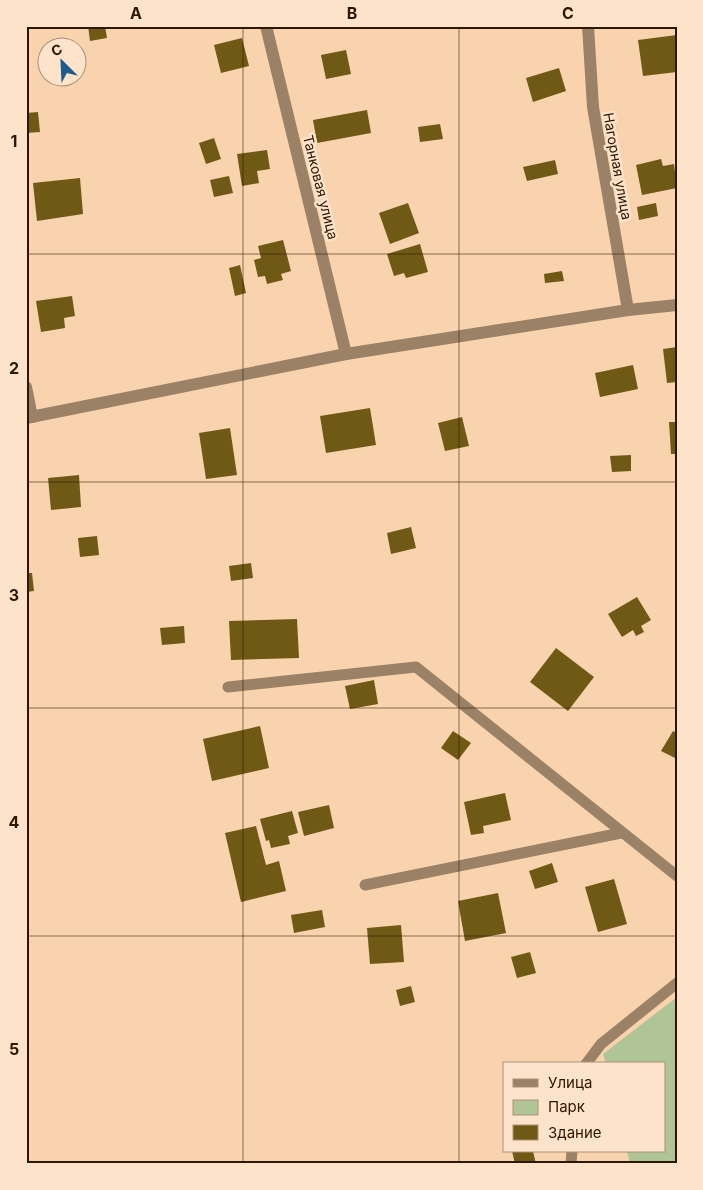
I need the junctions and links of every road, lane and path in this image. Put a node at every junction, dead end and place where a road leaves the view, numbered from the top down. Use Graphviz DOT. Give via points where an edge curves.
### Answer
graph roads {
  1 [pos="266,26"];
  2 [pos="588,26"];
  3 [pos="677,305"];
  4 [pos="628,310"];
  5 [pos="346,354"];
  6 [pos="26,387"];
  7 [pos="29,417"];
  8 [pos="228,687"];
  9 [pos="621,833"];
  10 [pos="677,876"];
  11 [pos="365,885"];
  12 [pos="677,983"];
  13 [pos="588,1062"];
  1 -- 5 [label="street, Танковая улица"];
  2 -- 4 [label="street, Нагорная улица" via="593,107"];
  3 -- 4 [label="street"];
  4 -- 5 [label="street"];
  5 -- 7 [label="street"];
  6 -- 7 [label="street"];
  8 -- 9 [label="lane" via="416,667"];
  9 -- 10 [label="lane"];
  9 -- 11 [label="lane"];
  12 -- 13 [label="lane" via="601,1044"];
}
